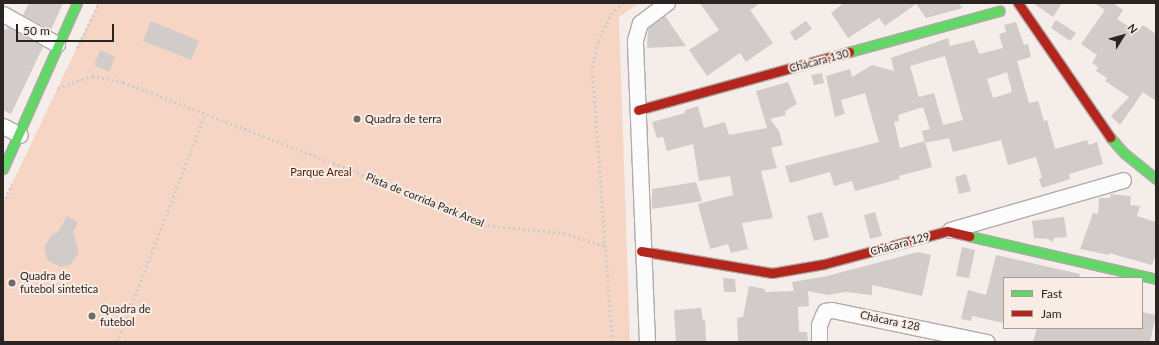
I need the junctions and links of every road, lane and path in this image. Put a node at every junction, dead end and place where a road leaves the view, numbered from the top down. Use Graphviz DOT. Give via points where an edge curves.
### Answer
graph roads {
  1 [pos="77,3"];
  2 [pos="623,3"];
  3 [pos="667,3"];
  4 [pos="1018,3"];
  5 [pos="999,11"];
  6 [pos="3,14"];
  7 [pos="57,44"];
  8 [pos="58,88"];
  9 [pos="638,110"];
  10 [pos="205,114"];
  11 [pos="3,126"];
  12 [pos="20,135"];
  13 [pos="3,169"];
  14 [pos="1156,179"];
  15 [pos="1123,180"];
  16 [pos="947,231"];
  17 [pos="606,246"];
  18 [pos="641,251"];
  19 [pos="1156,279"];
  20 [pos="117,342"];
  21 [pos="612,342"];
  22 [pos="647,342"];
  23 [pos="819,342"];
  24 [pos="987,342"];
  1 -- 7 [label="street"];
  2 -- 17 [label="path" via="611,14 598,41 592,68"];
  3 -- 9 [label="street" via="640,23 636,29"];
  4 -- 14 [label="street" via="1106,132 1124,153"];
  5 -- 9 [label="street, Chácara 130"];
  6 -- 7 [label="street"];
  7 -- 12 [label="street"];
  8 -- 10 [label="path, Pista de corrida Park Areal" via="92,76 123,82"];
  9 -- 18 [label="street"];
  10 -- 17 [label="path, Pista de corrida Park Areal" via="483,226 564,232"];
  10 -- 20 [label="path"];
  11 -- 12 [label="street"];
  12 -- 13 [label="street"];
  15 -- 16 [label="street"];
  16 -- 18 [label="street, Chácara 129" via="824,264 772,273"];
  16 -- 19 [label="street, Chácara 129"];
  17 -- 21 [label="path"];
  18 -- 22 [label="street"];
  23 -- 24 [label="street, Chácara 128" via="819,325 822,317 825,311 832,310"];
}
